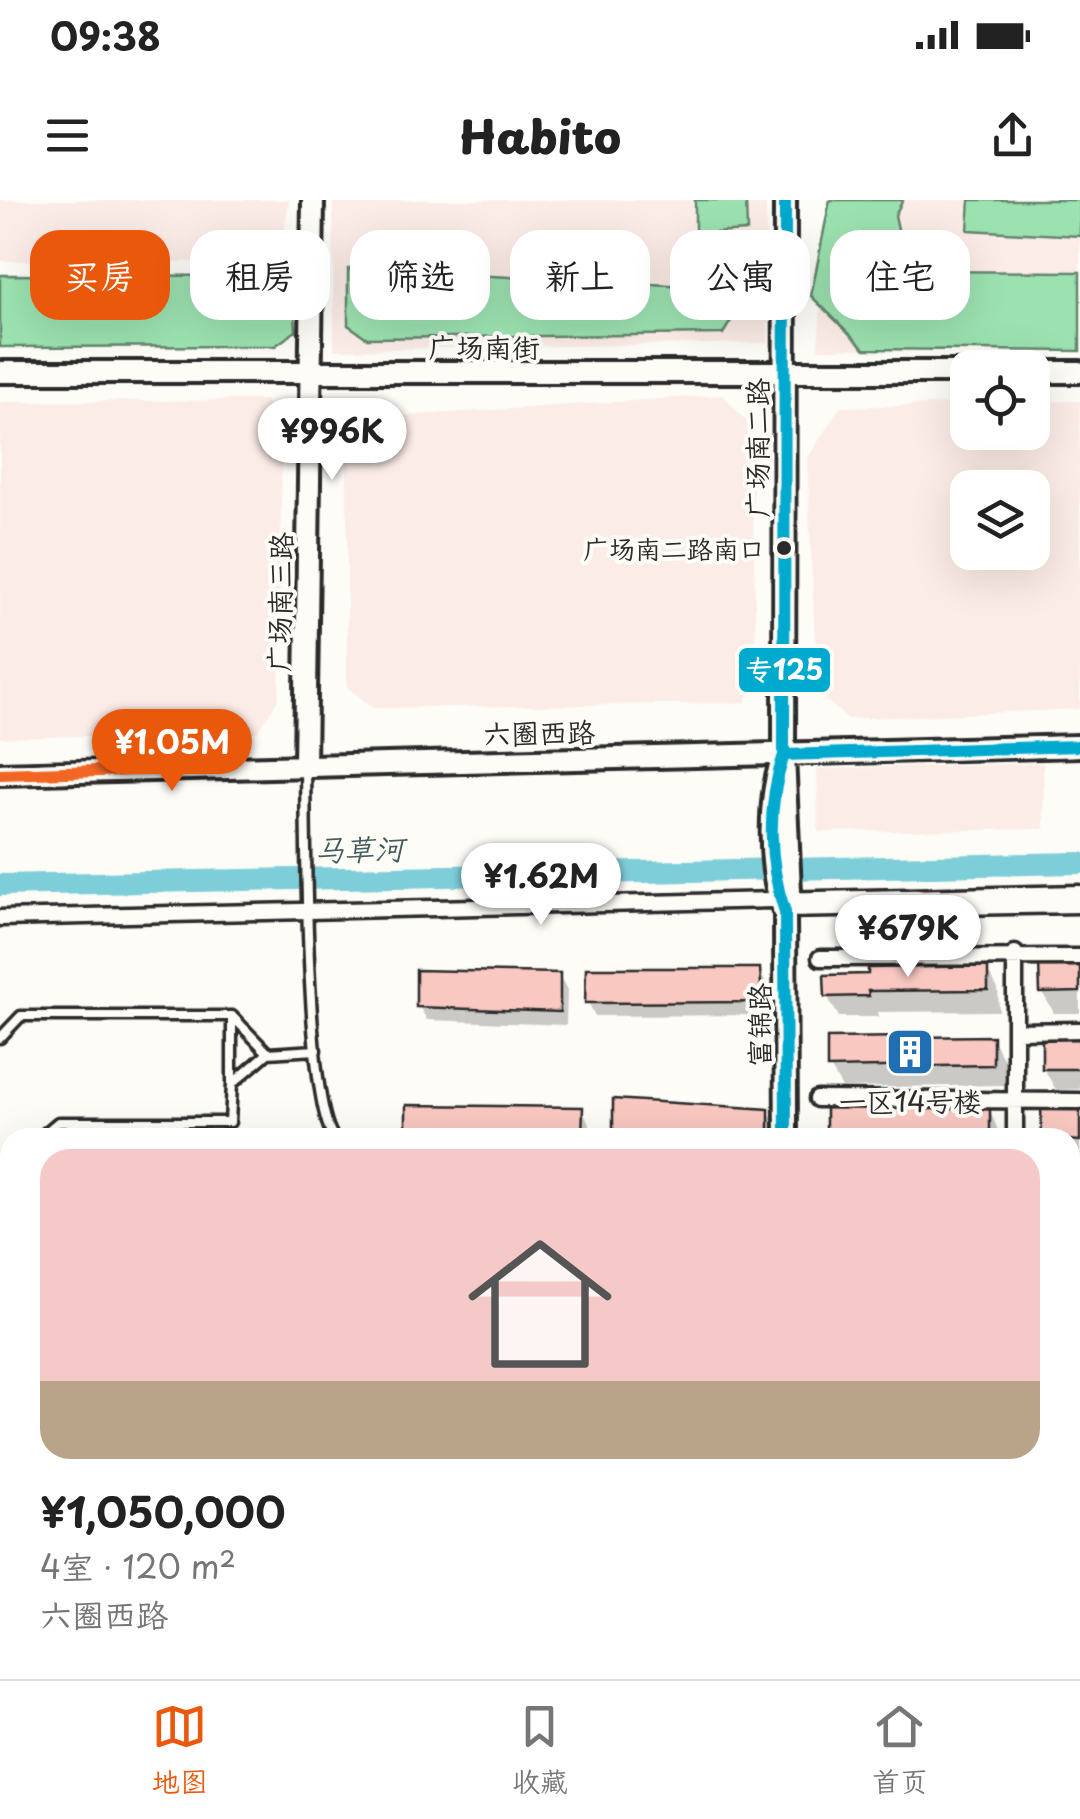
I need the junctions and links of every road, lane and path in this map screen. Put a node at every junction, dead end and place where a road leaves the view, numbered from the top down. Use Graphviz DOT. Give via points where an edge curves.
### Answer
graph roads {
  1 [pos="313,200"];
  2 [pos="785,200"];
  3 [pos="0,372"];
  4 [pos="950,372"];
  5 [pos="1050,372"];
  6 [pos="1080,372"];
  7 [pos="783,373"];
  8 [pos="308,374"];
  9 [pos="1080,746"];
  10 [pos="784,755"];
  11 [pos="304,764"];
  12 [pos="0,774"];
  13 [pos="1080,892"];
  14 [pos="783,899"];
  15 [pos="1080,904"];
  16 [pos="308,906"];
  17 [pos="0,918"];
  18 [pos="1015,955"];
  19 [pos="1080,957"];
  20 [pos="820,958"];
  21 [pos="232,1016"];
  22 [pos="1080,1030"];
  23 [pos="1015,1031"];
  24 [pos="0,1038"];
  25 [pos="316,1050"];
  26 [pos="268,1053"];
  27 [pos="232,1084"];
  28 [pos="817,1099"];
  29 [pos="1080,1101"];
  30 [pos="1015,1102"];
  31 [pos="50,1128"];
  32 [pos="327,1128"];
  33 [pos="786,1128"];
  34 [pos="1015,1128"];
  1 -- 8 [label="street, 广场南三路"];
  2 -- 7 [label="street, 广场南二路"];
  3 -- 8 [label="street, 广场南街"];
  4 -- 7 [label="street, 广场南街"];
  5 -- 6 [label="street"];
  7 -- 8 [label="street, 广场南街"];
  7 -- 10 [label="street, 广场南二路"];
  8 -- 11 [label="street, 广场南三路"];
  9 -- 10 [label="street, 六圈西路"];
  10 -- 11 [label="street, 六圈西路"];
  10 -- 14 [label="street, 富锦路"];
  11 -- 12 [label="street, 六圈西路"];
  11 -- 16 [label="lane"];
  13 -- 14 [label="street"];
  14 -- 15 [label="street"];
  14 -- 16 [label="street"];
  14 -- 33 [label="street, 富锦路"];
  16 -- 17 [label="street"];
  16 -- 25 [label="lane"];
  18 -- 19 [label="street"];
  18 -- 20 [label="street"];
  18 -- 23 [label="street"];
  21 -- 24 [label="lane" via="21,1016"];
  21 -- 26 [label="lane"];
  21 -- 27 [label="lane"];
  22 -- 23 [label="street"];
  23 -- 30 [label="street"];
  25 -- 26 [label="lane"];
  25 -- 32 [label="lane"];
  26 -- 27 [label="lane"];
  27 -- 31 [label="lane" via="230,1122 58,1122"];
  28 -- 30 [label="street"];
  29 -- 30 [label="street"];
  30 -- 34 [label="street"];
}
